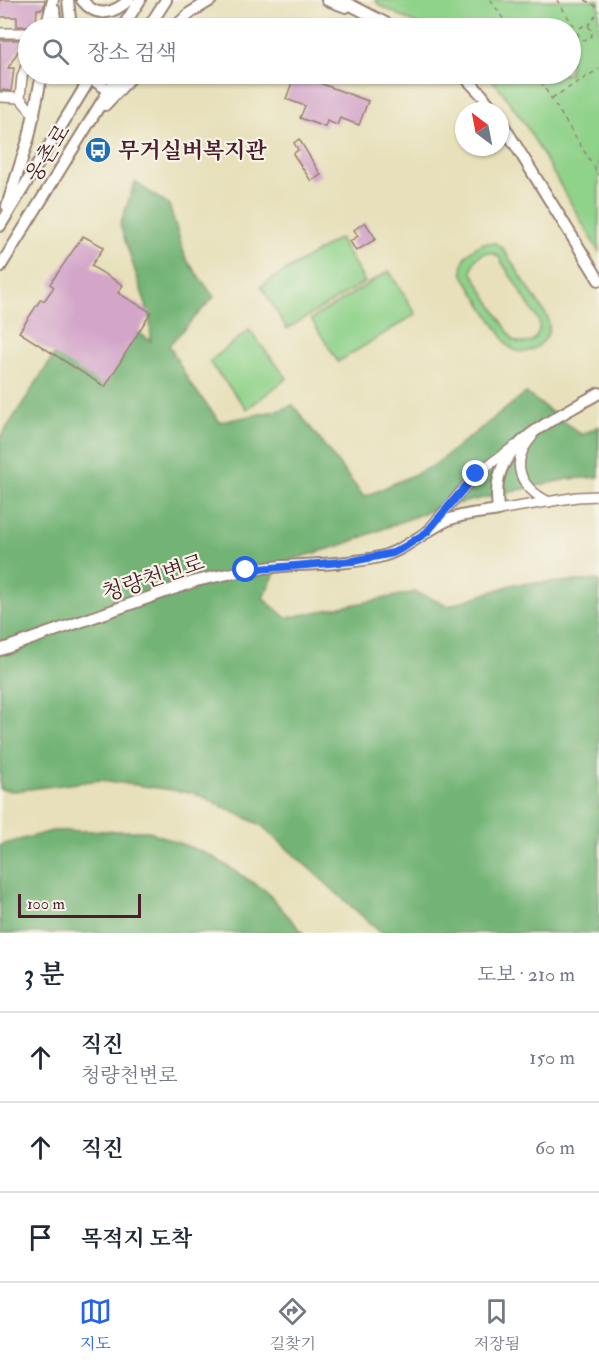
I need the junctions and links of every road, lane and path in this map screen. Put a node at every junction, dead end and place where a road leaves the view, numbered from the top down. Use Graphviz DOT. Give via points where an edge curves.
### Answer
graph roads {
  1 [pos="54,0"];
  2 [pos="68,0"];
  3 [pos="82,0"];
  4 [pos="129,0"];
  5 [pos="140,0"];
  6 [pos="166,0"];
  7 [pos="211,0"];
  8 [pos="327,0"];
  9 [pos="341,0"];
  10 [pos="350,0"];
  11 [pos="354,0"];
  12 [pos="491,0"];
  13 [pos="557,0"];
  14 [pos="585,0"];
  15 [pos="599,8"];
  16 [pos="599,11"];
  17 [pos="49,18"];
  18 [pos="55,18"];
  19 [pos="70,18"];
  20 [pos="128,18"];
  21 [pos="154,18"];
  22 [pos="185,18"];
  23 [pos="377,18"];
  24 [pos="503,18"];
  25 [pos="569,18"];
  26 [pos="588,26"];
  27 [pos="581,28"];
  28 [pos="0,33"];
  29 [pos="18,33"];
  30 [pos="581,38"];
  31 [pos="599,69"];
  32 [pos="581,80"];
  33 [pos="21,84"];
  34 [pos="40,84"];
  35 [pos="84,84"];
  36 [pos="104,84"];
  37 [pos="114,84"];
  38 [pos="122,84"];
  39 [pos="472,84"];
  40 [pos="543,84"];
  41 [pos="575,84"];
  42 [pos="114,90"];
  43 [pos="0,96"];
  44 [pos="20,98"];
  45 [pos="552,98"];
  46 [pos="487,102"];
  47 [pos="35,116"];
  48 [pos="509,135"];
  49 [pos="599,175"];
  50 [pos="0,226"];
  51 [pos="0,267"];
  52 [pos="599,280"];
  53 [pos="599,393"];
  54 [pos="545,425"];
  55 [pos="520,443"];
  56 [pos="599,496"];
  57 [pos="549,502"];
  58 [pos="498,510"];
  59 [pos="427,532"];
  60 [pos="0,650"];
  1 -- 17 [label="main road"];
  1 -- 18 [label="main road"];
  2 -- 19 [label="main road"];
  3 -- 4 [label="main road" via="90,9 109,12"];
  5 -- 20 [label="main road"];
  6 -- 21 [label="main road"];
  7 -- 22 [label="main road"];
  8 -- 23 [label="main road"];
  9 -- 23 [label="main road"];
  10 -- 23 [label="main road"];
  11 -- 23 [label="main road"];
  12 -- 24 [label="path"];
  13 -- 25 [label="path"];
  14 -- 15 [label="path"];
  16 -- 26 [label="path"];
  26 -- 27 [label="path"];
  26 -- 30 [label="path" via="591,36"];
  28 -- 29 [label="street"];
  31 -- 32 [label="path"];
  33 -- 44 [label="street"];
  34 -- 47 [label="main road"];
  35 -- 50 [label="main road, 웅촌로"];
  36 -- 42 [label="main road"];
  37 -- 42 [label="main road"];
  38 -- 42 [label="main road"];
  39 -- 46 [label="main road"];
  40 -- 45 [label="path"];
  41 -- 45 [label="path"];
  42 -- 51 [label="main road, 웅촌로" via="84,130"];
  43 -- 44 [label="street"];
  44 -- 47 [label="street"];
  45 -- 49 [label="path"];
  47 -- 50 [label="main road"];
  48 -- 52 [label="main road"];
  53 -- 54 [label="main road"];
  54 -- 55 [label="main road"];
  54 -- 57 [label="street" via="525,447 519,463 524,483"];
  55 -- 58 [label="main road" via="509,454 499,477"];
  55 -- 59 [label="street" via="476,474"];
  56 -- 57 [label="street, 청량천변로"];
  57 -- 58 [label="street, 청량천변로"];
  58 -- 59 [label="main road, 청량천변로" via="446,520"];
  59 -- 60 [label="main road, 청량천변로" via="393,553 369,559 246,570 196,581"];
}
